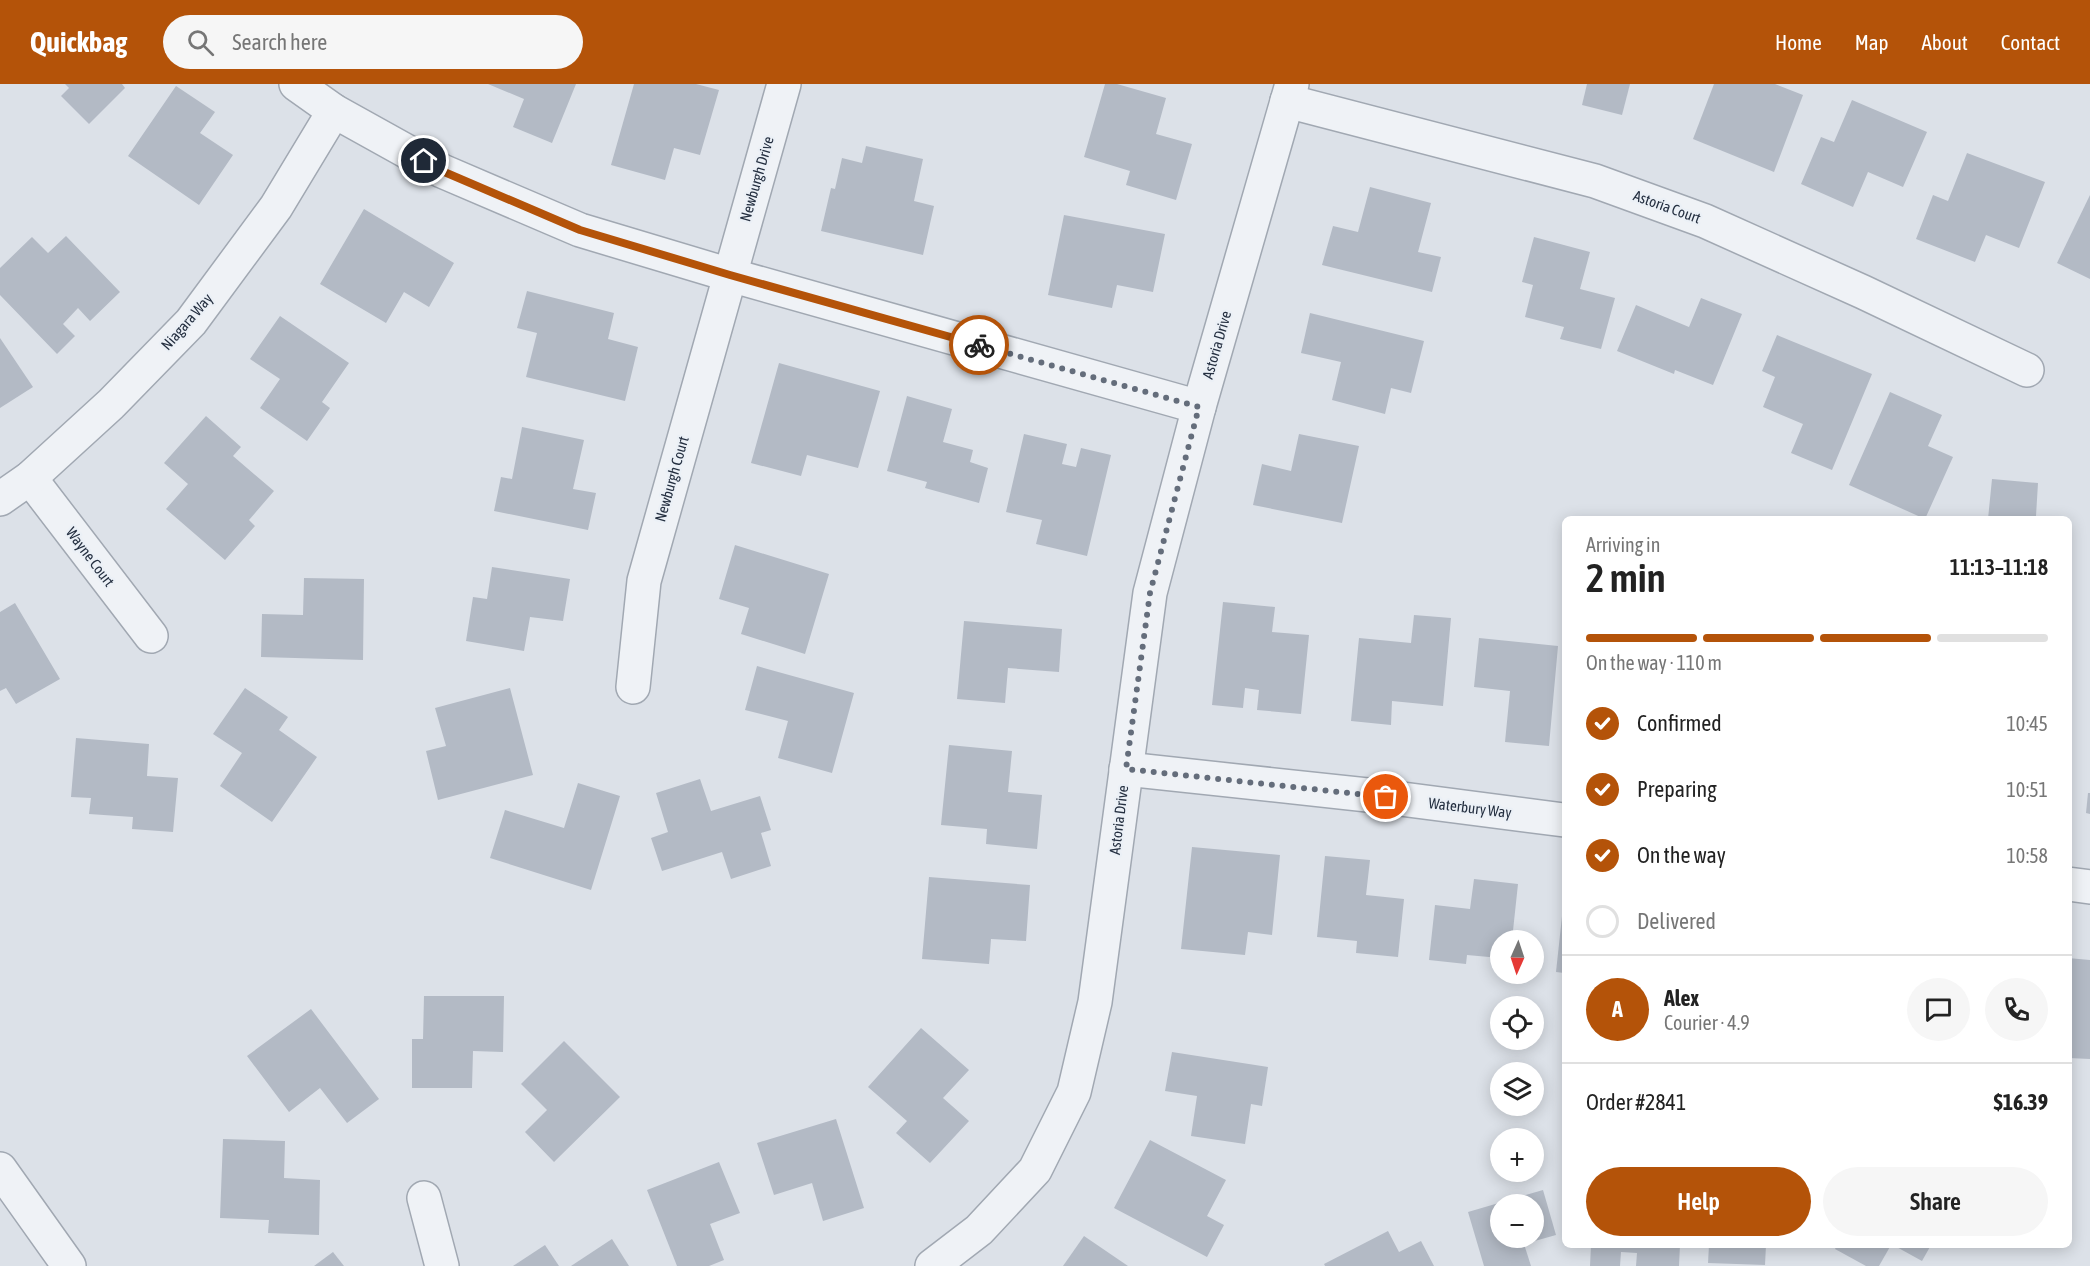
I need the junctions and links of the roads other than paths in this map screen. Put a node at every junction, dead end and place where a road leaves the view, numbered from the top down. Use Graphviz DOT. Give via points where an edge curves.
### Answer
graph roads {
  1 [pos="296,84"];
  2 [pos="784,84"];
  3 [pos="1289,92"];
  4 [pos="334,111"];
  5 [pos="730,275"];
  6 [pos="2027,370"];
  7 [pos="1199,407"];
  8 [pos="30,478"];
  9 [pos="0,499"];
  10 [pos="151,636"];
  11 [pos="633,687"];
  12 [pos="1126,769"];
  13 [pos="1562,820"];
  14 [pos="2072,885"];
  15 [pos="2090,887"];
  16 [pos="0,1168"];
  17 [pos="424,1198"];
  18 [pos="935,1265"];
  19 [pos="69,1266"];
  20 [pos="442,1266"];
  1 -- 4 [label="street"];
  2 -- 5 [label="street, Newburgh Drive"];
  3 -- 6 [label="street, Astoria Court" via="1595,181 1705,221"];
  3 -- 7 [label="street, Astoria Drive"];
  4 -- 5 [label="street" via="442,171 580,230"];
  4 -- 8 [label="street, Niagara Way" via="276,207 190,322 111,404"];
  5 -- 7 [label="street"];
  5 -- 11 [label="street, Newburgh Court" via="644,581"];
  7 -- 12 [label="street, Astoria Drive" via="1150,593"];
  8 -- 9 [label="street, Niagara Way"];
  8 -- 10 [label="street, Wayne Court"];
  12 -- 13 [label="street, Waterbury Way"];
  12 -- 18 [label="street, Astoria Drive" via="1095,1002 1074,1092 1035,1170 979,1230"];
  14 -- 15 [label="street"];
  16 -- 19 [label="street"];
  17 -- 20 [label="street"];
}
